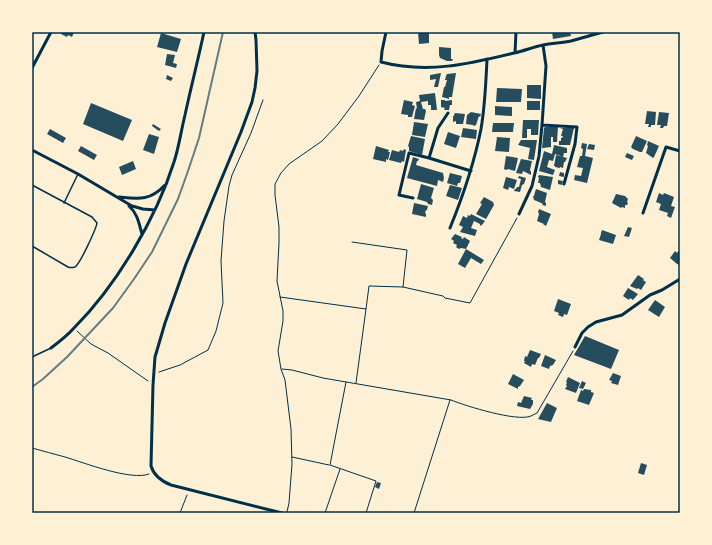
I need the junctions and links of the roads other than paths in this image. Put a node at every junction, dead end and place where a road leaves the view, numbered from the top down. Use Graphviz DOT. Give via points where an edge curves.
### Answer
graph roads {
  1 [pos="51,32"];
  2 [pos="204,32"];
  3 [pos="255,32"];
  4 [pos="386,32"];
  5 [pos="516,32"];
  6 [pos="603,32"];
  7 [pos="543,45"];
  8 [pos="515,53"];
  9 [pos="487,59"];
  10 [pos="32,68"];
  11 [pos="448,113"];
  12 [pos="542,125"];
  13 [pos="32,150"];
  14 [pos="680,151"];
  15 [pos="430,158"];
  16 [pos="471,171"];
  17 [pos="78,174"];
  18 [pos="166,183"];
  19 [pos="564,184"];
  20 [pos="32,185"];
  21 [pos="117,196"];
  22 [pos="413,198"];
  23 [pos="64,203"];
  24 [pos="155,210"];
  25 [pos="643,213"];
  26 [pos="519,214"];
  27 [pos="450,228"];
  28 [pos="142,234"];
  29 [pos="32,246"];
  30 [pos="680,279"];
  31 [pos="575,347"];
  32 [pos="51,348"];
  33 [pos="32,357"];
  34 [pos="282,513"];
  1 -- 10 [label="street"];
  2 -- 18 [label="street" via="179,144"];
  3 -- 34 [label="street" via="257,71 252,102 186,264 155,357 151,466 157,477 165,482"];
  4 -- 9 [label="street" via="381,62 401,67 443,67"];
  5 -- 8 [label="street"];
  6 -- 7 [label="street"];
  7 -- 8 [label="street"];
  7 -- 12 [label="street" via="546,66"];
  8 -- 9 [label="street"];
  9 -- 16 [label="street" via="481,130"];
  11 -- 15 [label="street" via="438,128"];
  12 -- 19 [label="street" via="577,127"];
  12 -- 26 [label="street" via="539,156 532,186"];
  13 -- 17 [label="street"];
  14 -- 25 [label="street" via="666,147"];
  15 -- 16 [label="street"];
  15 -- 22 [label="street" via="409,153 399,195"];
  16 -- 27 [label="street"];
  17 -- 21 [label="street"];
  17 -- 23 [label="lane"];
  18 -- 21 [label="street" via="156,193 146,197"];
  18 -- 24 [label="street"];
  20 -- 23 [label="lane"];
  21 -- 24 [label="street" via="138,208"];
  21 -- 28 [label="street" via="136,214"];
  23 -- 29 [label="lane" via="92,217 97,223 75,267 68,267"];
  24 -- 28 [label="street"];
  28 -- 32 [label="street" via="98,301 74,329"];
  30 -- 31 [label="street" via="650,295 622,315 596,322 588,327"];
  32 -- 33 [label="lane"];
}
